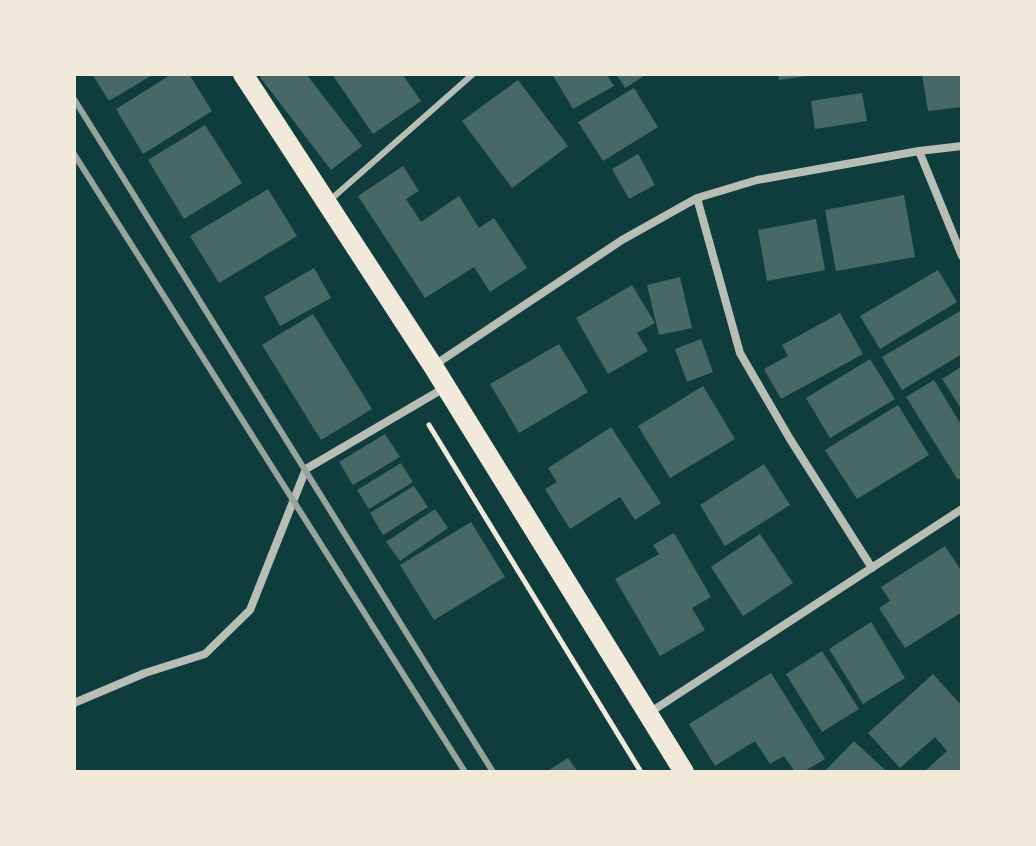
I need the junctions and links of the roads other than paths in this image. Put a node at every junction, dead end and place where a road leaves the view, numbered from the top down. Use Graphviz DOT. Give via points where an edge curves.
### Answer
graph roads {
  1 [pos="243,74"];
  2 [pos="473,74"];
  3 [pos="962,146"];
  4 [pos="919,151"];
  5 [pos="697,198"];
  6 [pos="327,202"];
  7 [pos="962,256"];
  8 [pos="433,366"];
  9 [pos="447,387"];
  10 [pos="962,509"];
  11 [pos="872,568"];
  12 [pos="74,703"];
  13 [pos="649,713"];
  14 [pos="684,772"];
  1 -- 6 [label="main road"];
  2 -- 6 [label="lane"];
  3 -- 4 [label="street"];
  4 -- 5 [label="street" via="757,180"];
  4 -- 7 [label="street"];
  5 -- 8 [label="street" via="622,240"];
  5 -- 11 [label="street" via="740,353"];
  6 -- 8 [label="main road"];
  8 -- 9 [label="main road"];
  9 -- 12 [label="street" via="306,469 250,610 205,654"];
  9 -- 13 [label="main road"];
  10 -- 11 [label="street"];
  11 -- 13 [label="street"];
  13 -- 14 [label="main road"];
}
